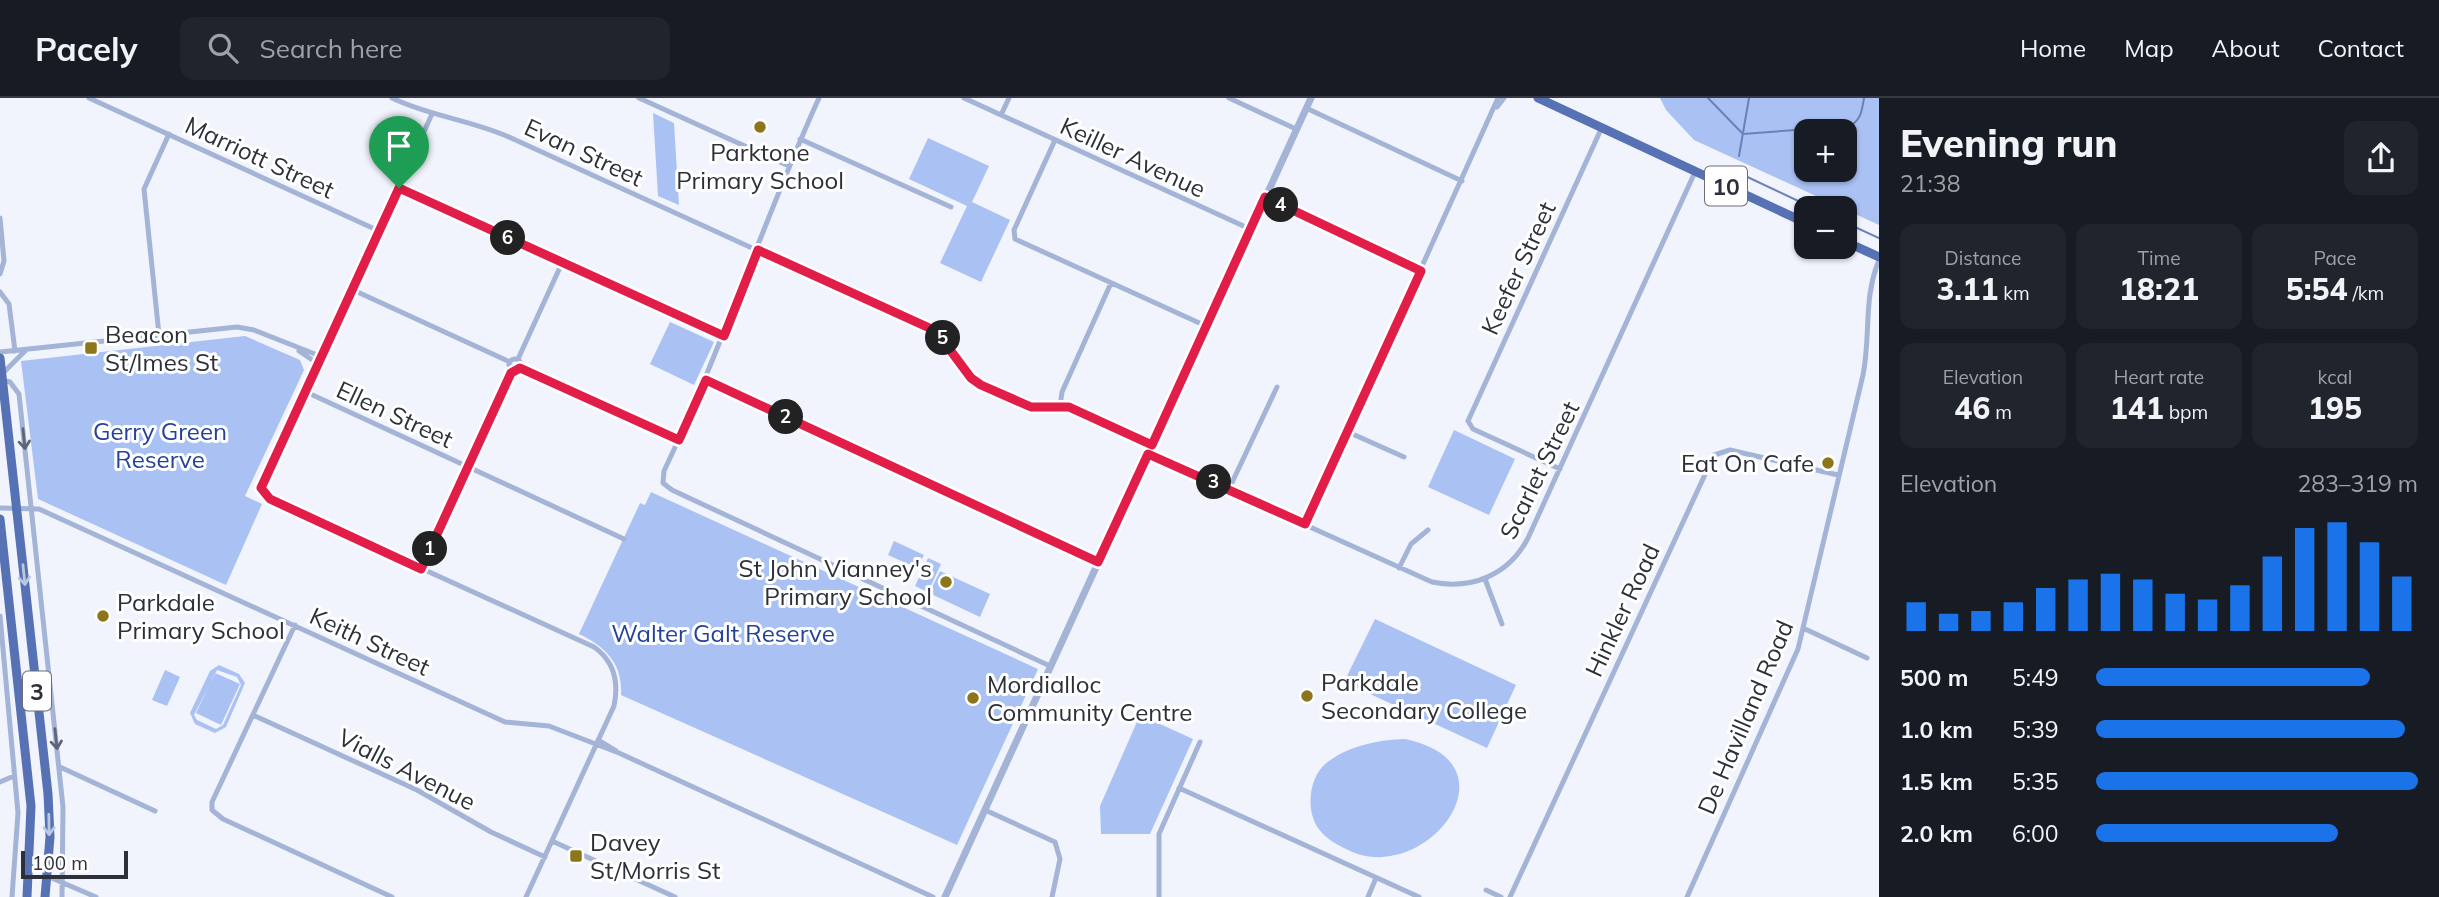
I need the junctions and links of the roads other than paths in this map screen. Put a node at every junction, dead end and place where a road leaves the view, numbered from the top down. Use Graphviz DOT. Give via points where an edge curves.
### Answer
graph roads {
  1 [pos="89,98"];
  2 [pos="392,98"];
  3 [pos="639,98"];
  4 [pos="819,98"];
  5 [pos="964,98"];
  6 [pos="1009,98"];
  7 [pos="1229,98"];
  8 [pos="1311,98"];
  9 [pos="1498,98"];
  10 [pos="1504,98"];
  11 [pos="1538,98"];
  12 [pos="1306,108"];
  13 [pos="1495,110"];
  14 [pos="432,114"];
  15 [pos="1001,115"];
  16 [pos="1602,127"];
  17 [pos="1296,129"];
  18 [pos="169,134"];
  19 [pos="800,139"];
  20 [pos="1055,140"];
  21 [pos="789,166"];
  22 [pos="1695,172"];
  23 [pos="1462,181"];
  24 [pos="399,188"];
  25 [pos="1265,197"];
  26 [pos="951,207"];
  27 [pos="1794,217"];
  28 [pos="0,218"];
  29 [pos="1250,229"];
  30 [pos="379,231"];
  31 [pos="1857,247"];
  32 [pos="758,250"];
  33 [pos="1879,258"];
  34 [pos="562,263"];
  35 [pos="1421,271"];
  36 [pos="0,274"];
  37 [pos="1111,283"];
  38 [pos="351,289"];
  39 [pos="0,292"];
  40 [pos="1206,326"];
  41 [pos="159,335"];
  42 [pos="724,336"];
  43 [pos="295,348"];
  44 [pos="26,350"];
  45 [pos="15,351"];
  46 [pos="0,352"];
  47 [pos="320,356"];
  48 [pos="0,358"];
  49 [pos="518,359"];
  50 [pos="510,362"];
  51 [pos="317,363"];
  52 [pos="520,368"];
  53 [pos="513,370"];
  54 [pos="2,377"];
  55 [pos="706,380"];
  56 [pos="1277,387"];
  57 [pos="304,391"];
  58 [pos="1060,406"];
  59 [pos="1348,432"];
  60 [pos="679,440"];
  61 [pos="1149,450"];
  62 [pos="1404,457"];
  63 [pos="468,467"];
  64 [pos="1560,469"];
  65 [pos="1838,475"];
  66 [pos="1229,489"];
  67 [pos="17,507"];
  68 [pos="0,508"];
  69 [pos="32,508"];
  70 [pos="0,519"];
  71 [pos="1305,524"];
  72 [pos="1427,530"];
  73 [pos="624,539"];
  74 [pos="1098,562"];
  75 [pos="1399,568"];
  76 [pos="421,569"];
  77 [pos="1485,579"];
  78 [pos="0,617"];
  79 [pos="1502,624"];
  80 [pos="295,625"];
  81 [pos="1803,628"];
  82 [pos="1867,658"];
  83 [pos="16,662"];
  84 [pos="1,663"];
  85 [pos="1050,666"];
  86 [pos="253,715"];
  87 [pos="1200,742"];
  88 [pos="596,745"];
  89 [pos="60,767"];
  90 [pos="14,776"];
  91 [pos="0,782"];
  92 [pos="1179,788"];
  93 [pos="985,810"];
  94 [pos="155,811"];
  95 [pos="552,841"];
  96 [pos="545,857"];
  97 [pos="47,876"];
  98 [pos="1377,877"];
  99 [pos="63,882"];
  100 [pos="1486,890"];
  101 [pos="1158,895"];
  102 [pos="12,897"];
  103 [pos="27,897"];
  104 [pos="45,897"];
  105 [pos="62,897"];
  106 [pos="96,897"];
  107 [pos="392,897"];
  108 [pos="526,897"];
  109 [pos="675,897"];
  110 [pos="933,897"];
  111 [pos="945,897"];
  112 [pos="1052,897"];
  113 [pos="1166,897"];
  114 [pos="1368,897"];
  115 [pos="1419,897"];
  116 [pos="1501,897"];
  117 [pos="1510,897"];
  118 [pos="1687,897"];
  1 -- 18 [label="street, Marriott Street"];
  2 -- 14 [label="street, Evan Street"];
  3 -- 21 [label="street"];
  4 -- 19 [label="street"];
  5 -- 15 [label="street, Keiller Avenue"];
  6 -- 15 [label="street"];
  7 -- 17 [label="street"];
  8 -- 12 [label="street"];
  9 -- 13 [label="street"];
  10 -- 13 [label="street"];
  11 -- 16 [label="highway, 10"];
  12 -- 17 [label="street"];
  12 -- 23 [label="street"];
  13 -- 23 [label="street"];
  14 -- 24 [label="street"];
  14 -- 32 [label="street, Evan Street" via="494,130"];
  15 -- 20 [label="street, Keiller Avenue"];
  16 -- 22 [label="highway, 10"];
  16 -- 64 [label="street, Keefer Street" via="1468,423"];
  17 -- 25 [label="street"];
  18 -- 30 [label="street, Marriott Street"];
  18 -- 41 [label="street" via="144,190"];
  19 -- 21 [label="street"];
  19 -- 26 [label="street"];
  20 -- 29 [label="street, Keiller Avenue"];
  20 -- 37 [label="street" via="1013,236"];
  21 -- 32 [label="street"];
  22 -- 27 [label="highway, 10"];
  22 -- 64 [label="street, Scarlet Street"];
  23 -- 35 [label="street"];
  24 -- 30 [label="street"];
  24 -- 34 [label="street"];
  25 -- 29 [label="street"];
  25 -- 35 [label="street"];
  28 -- 36 [label="street" via="5,261"];
  29 -- 40 [label="street"];
  30 -- 38 [label="street"];
  31 -- 33 [label="highway"];
  32 -- 42 [label="street"];
  32 -- 58 [label="street, Evan Street" via="936,331 981,385 1031,407"];
  33 -- 65 [label="street, De Havilland Road" via="1868,298 1864,367"];
  34 -- 42 [label="street"];
  34 -- 49 [label="street"];
  35 -- 59 [label="street"];
  37 -- 40 [label="street"];
  37 -- 58 [label="street" via="1062,392"];
  38 -- 47 [label="street"];
  38 -- 50 [label="street"];
  39 -- 45 [label="street" via="9,304"];
  40 -- 61 [label="street"];
  41 -- 43 [label="street" via="244,327"];
  41 -- 44 [label="street"];
  42 -- 55 [label="street"];
  43 -- 47 [label="street"];
  43 -- 51 [label="street"];
  44 -- 45 [label="street"];
  44 -- 54 [label="street"];
  45 -- 46 [label="street"];
  47 -- 51 [label="street"];
  48 -- 54 [label="highway, 3"];
  49 -- 50 [label="street"];
  49 -- 52 [label="street"];
  50 -- 53 [label="street"];
  51 -- 57 [label="street"];
  52 -- 53 [label="street"];
  52 -- 60 [label="street"];
  53 -- 63 [label="street"];
  54 -- 67 [label="highway, 3"];
  54 -- 69 [label="street, one-way" via="19,394"];
  55 -- 60 [label="street"];
  55 -- 74 [label="street"];
  56 -- 66 [label="street"];
  57 -- 63 [label="street, Ellen Street"];
  57 -- 76 [label="street" via="261,491"];
  58 -- 61 [label="street, Scarlet Street"];
  59 -- 62 [label="street"];
  59 -- 71 [label="street"];
  60 -- 85 [label="street" via="663,475 665,486"];
  61 -- 66 [label="street, Scarlet Street"];
  61 -- 74 [label="street"];
  63 -- 73 [label="street, Ellen Street"];
  63 -- 76 [label="street"];
  64 -- 77 [label="street, Scarlet Street" via="1521,550 1503,569"];
  65 -- 81 [label="street, De Havilland Road"];
  65 -- 117 [label="street, Hinkler Road" via="1730,450 1714,454"];
  66 -- 71 [label="street, Scarlet Street"];
  67 -- 68 [label="street, Keith Street"];
  67 -- 69 [label="street, Keith Street"];
  67 -- 97 [label="highway, 3, one-way" via="48,785"];
  69 -- 80 [label="street, Keith Street"];
  69 -- 89 [label="street, one-way"];
  70 -- 83 [label="highway, 3"];
  71 -- 75 [label="street, Scarlet Street"];
  72 -- 75 [label="street" via="1410,544"];
  74 -- 85 [label="street"];
  75 -- 77 [label="street, Scarlet Street" via="1448,585"];
  76 -- 88 [label="street" via="601,652 613,668 616,687 614,706"];
  77 -- 79 [label="street"];
  78 -- 84 [label="street"];
  80 -- 86 [label="street"];
  80 -- 88 [label="street, Keith Street" via="505,722 545,725"];
  81 -- 82 [label="street"];
  81 -- 118 [label="street, De Havilland Road" via="1798,649"];
  83 -- 84 [label="street"];
  83 -- 103 [label="highway, 3" via="31,806"];
  84 -- 90 [label="street"];
  85 -- 93 [label="street"];
  86 -- 96 [label="street, Vialls Avenue" via="421,792"];
  86 -- 107 [label="street" via="212,810"];
  87 -- 92 [label="street"];
  88 -- 95 [label="street"];
  88 -- 110 [label="street, Keith Street"];
  89 -- 94 [label="street"];
  89 -- 99 [label="street"];
  90 -- 91 [label="street"];
  90 -- 102 [label="street" via="18,825"];
  92 -- 98 [label="street"];
  92 -- 101 [label="street" via="1158,838"];
  93 -- 111 [label="street"];
  93 -- 112 [label="street" via="1055,842 1060,859"];
  95 -- 96 [label="street"];
  95 -- 109 [label="street"];
  96 -- 108 [label="street"];
  97 -- 99 [label="street"];
  97 -- 104 [label="highway, 3"];
  98 -- 114 [label="street"];
  98 -- 115 [label="street"];
  99 -- 105 [label="street"];
  99 -- 106 [label="street"];
  100 -- 116 [label="street"];
  101 -- 113 [label="street"];
}
